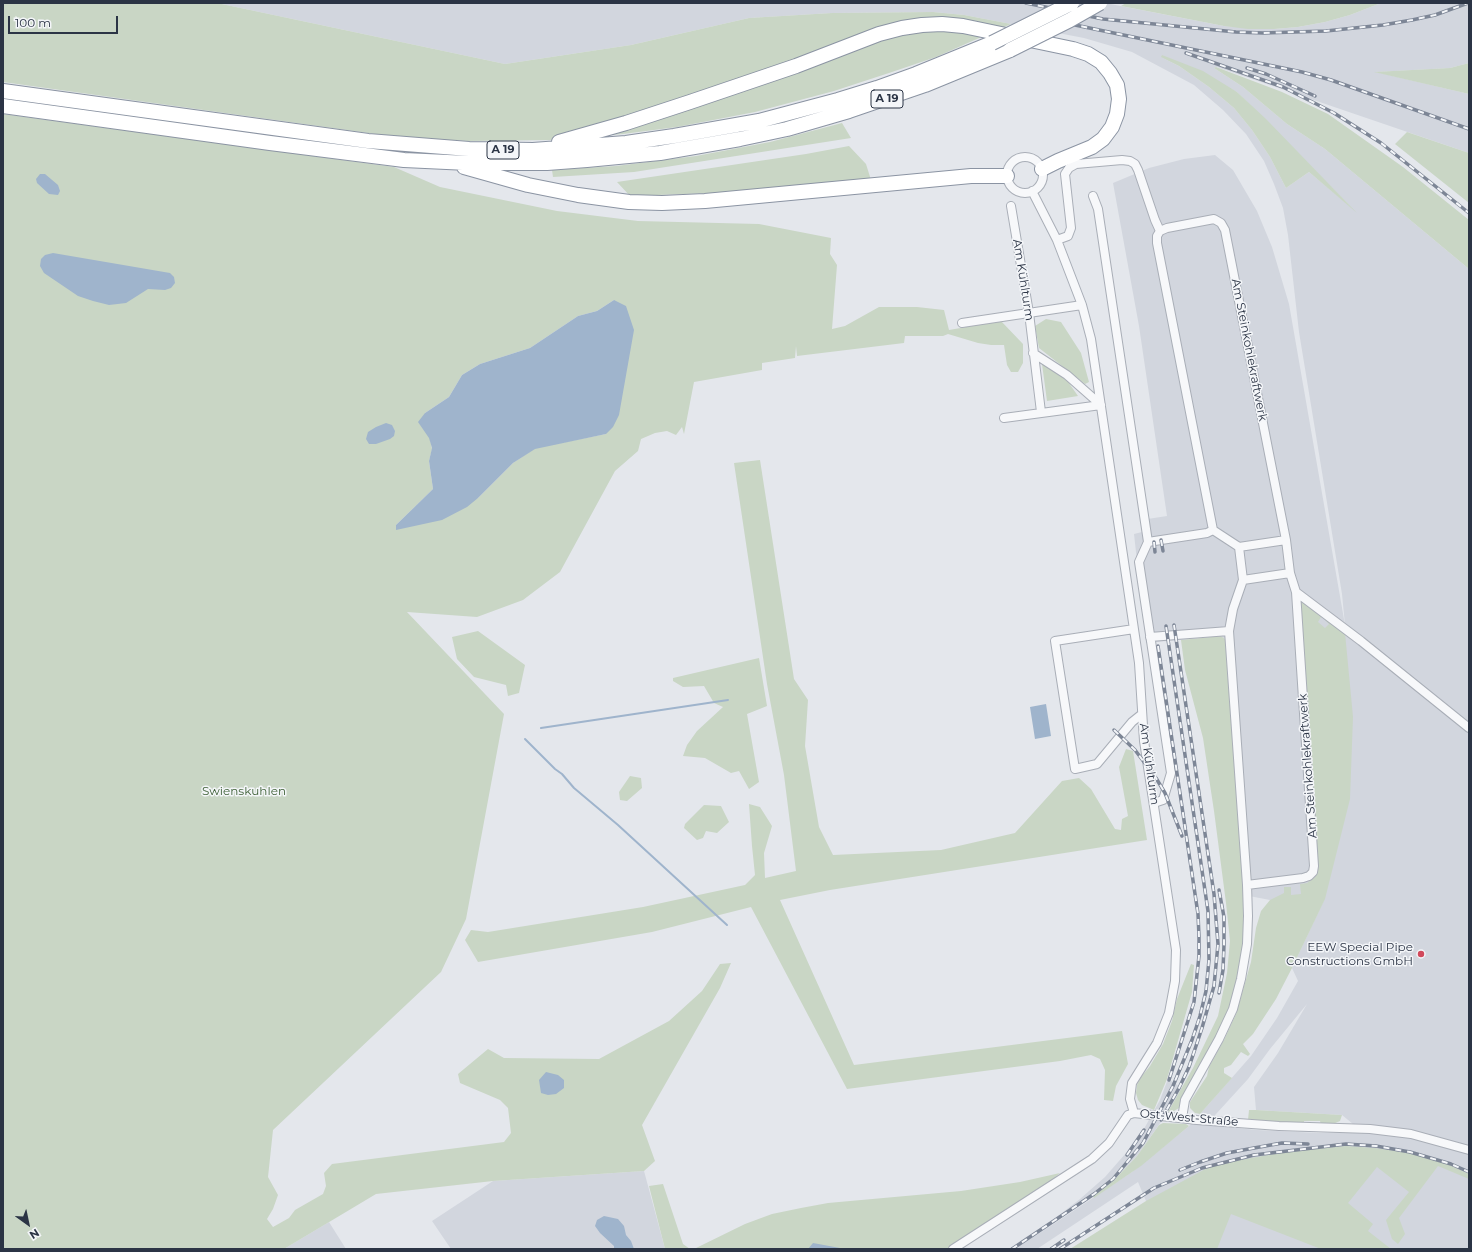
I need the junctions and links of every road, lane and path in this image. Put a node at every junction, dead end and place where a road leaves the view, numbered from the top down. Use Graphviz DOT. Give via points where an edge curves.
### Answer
graph roads {
  1 [pos="1072,3"];
  2 [pos="1100,3"];
  3 [pos="3,91"];
  4 [pos="3,106"];
  5 [pos="533,150"];
  6 [pos="451,163"];
  7 [pos="1042,170"];
  8 [pos="1007,176"];
  9 [pos="1032,191"];
  10 [pos="1093,196"];
  11 [pos="1011,206"];
  12 [pos="1160,231"];
  13 [pos="1057,240"];
  14 [pos="1082,305"];
  15 [pos="1028,313"];
  16 [pos="962,323"];
  17 [pos="1033,353"];
  18 [pos="1101,405"];
  19 [pos="1041,412"];
  20 [pos="1004,418"];
  21 [pos="1214,530"];
  22 [pos="1286,540"];
  23 [pos="1148,542"];
  24 [pos="1239,547"];
  25 [pos="1290,573"];
  26 [pos="1243,580"];
  27 [pos="1296,592"];
  28 [pos="1134,629"];
  29 [pos="1229,631"];
  30 [pos="1150,637"];
  31 [pos="1142,714"];
  32 [pos="1469,728"];
  33 [pos="1154,802"];
  34 [pos="1247,885"];
  35 [pos="1134,1113"];
  36 [pos="1182,1118"];
  37 [pos="1469,1150"];
  38 [pos="953,1249"];
  1 -- 5 [label="highway, A 19, bridge" via="992,43 916,74 838,100 759,120 674,136"];
  2 -- 6 [label="highway, A 19, bridge" via="1010,50 925,85 819,120 740,139 660,153 506,164"];
  3 -- 5 [label="highway, A 19" via="368,142 469,149"];
  4 -- 6 [label="highway, A 19" via="368,156"];
  5 -- 7 [label="highway" via="690,102 796,66 879,34 902,28 942,24 1073,49 1101,62 1110,73 1117,85 1119,99 1112,127 1092,147"];
  6 -- 8 [label="highway" via="528,185 578,195 636,202 705,201 971,176"];
  7 -- 8 [label="street" via="1031,158 1020,158 1010,165"];
  7 -- 9 [label="street" via="1042,180"];
  8 -- 9 [label="street" via="1008,182 1016,190"];
  9 -- 13 [label="street, Am Kühlturm"];
  10 -- 23 [label="street" via="1098,208"];
  11 -- 15 [label="street, Am Kühlturm"];
  12 -- 13 [label="street" via="1135,164 1122,160 1076,164 1064,174 1071,228 1068,236"];
  12 -- 21 [label="street" via="1157,243"];
  12 -- 22 [label="street, Am Steinkohlekraftwerk" via="1214,219 1221,223 1225,230"];
  13 -- 14 [label="street, Am Kühlturm"];
  14 -- 15 [label="street"];
  14 -- 18 [label="street, Am Kühlturm" via="1091,339"];
  15 -- 16 [label="street"];
  15 -- 17 [label="street, Am Kühlturm"];
  17 -- 18 [label="street" via="1067,375"];
  17 -- 19 [label="street, Am Kühlturm"];
  18 -- 19 [label="street"];
  18 -- 28 [label="street, Am Kühlturm"];
  19 -- 20 [label="street"];
  21 -- 23 [label="street"];
  21 -- 24 [label="street"];
  22 -- 24 [label="street"];
  22 -- 25 [label="street, Am Steinkohlekraftwerk"];
  23 -- 30 [label="street" via="1139,562"];
  24 -- 26 [label="street"];
  25 -- 26 [label="street"];
  25 -- 27 [label="street, Am Steinkohlekraftwerk"];
  26 -- 29 [label="street"];
  27 -- 32 [label="street"];
  27 -- 34 [label="street, Am Steinkohlekraftwerk" via="1314,866 1312,872 1303,878"];
  28 -- 31 [label="street, Am Kühlturm"];
  28 -- 31 [label="street" via="1055,640 1075,768 1097,764 1132,722"];
  29 -- 30 [label="street"];
  29 -- 34 [label="street"];
  30 -- 33 [label="street" via="1172,773 1162,800"];
  31 -- 33 [label="street, Am Kühlturm"];
  33 -- 35 [label="street, Am Kühlturm" via="1176,950 1176,968 1172,999 1163,1029 1132,1083 1130,1099"];
  34 -- 36 [label="street" via="1247,944 1241,979 1219,1039 1185,1100"];
  35 -- 36 [label="street, Ost-West-Straße"];
  35 -- 38 [label="street, Ost-West-Straße" via="1128,1115 1109,1144 1092,1159"];
  36 -- 37 [label="street, Ost-West-Straße" via="1385,1131 1411,1134"];
}
